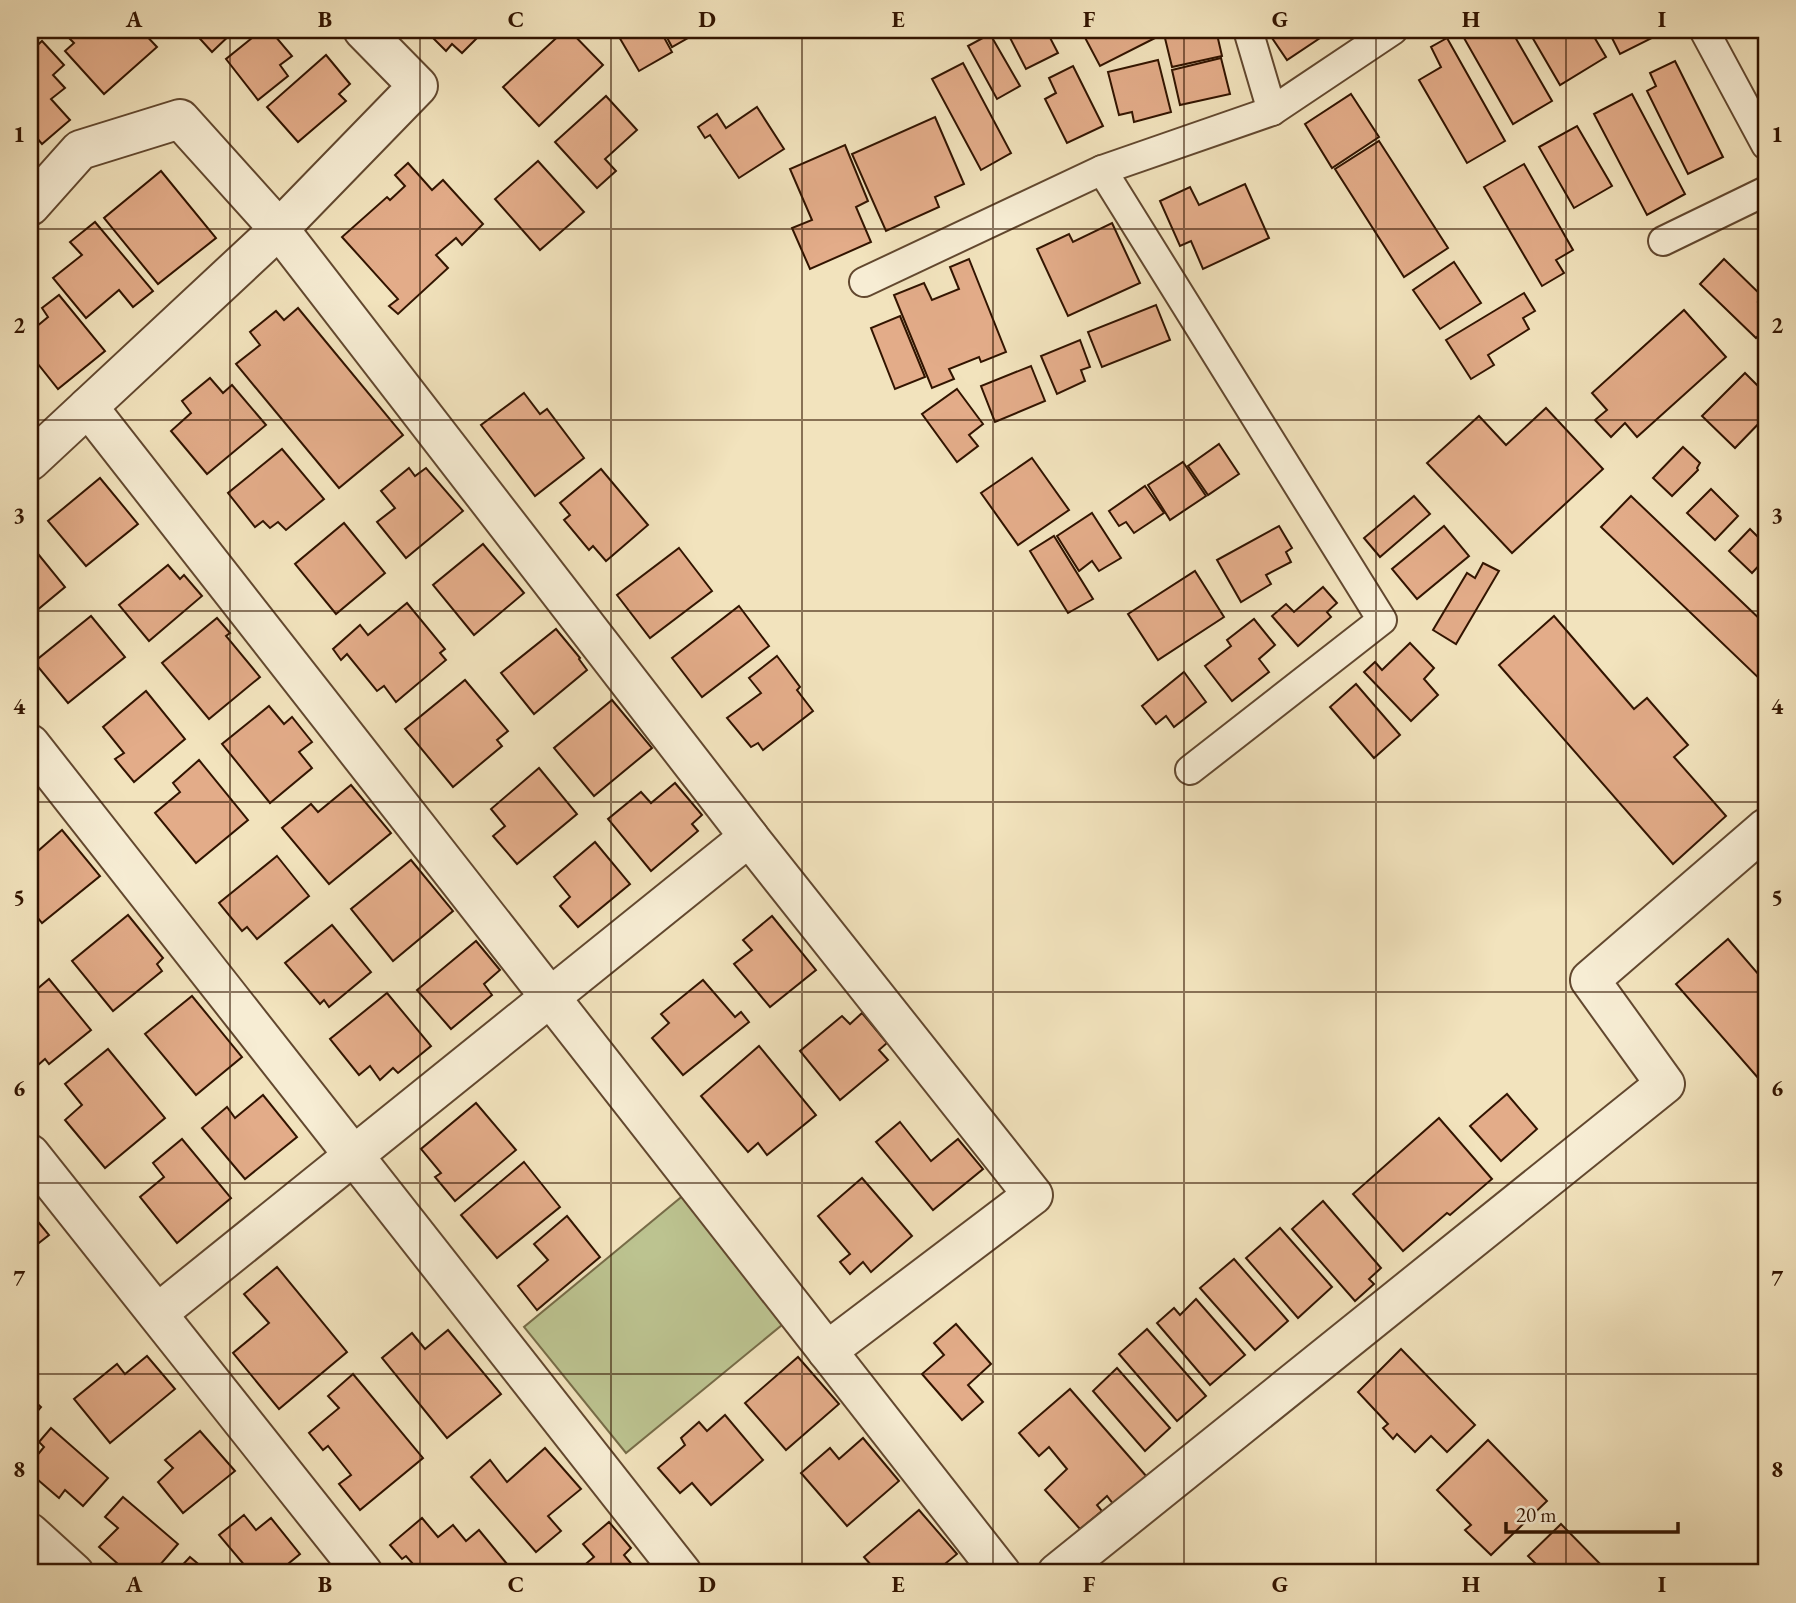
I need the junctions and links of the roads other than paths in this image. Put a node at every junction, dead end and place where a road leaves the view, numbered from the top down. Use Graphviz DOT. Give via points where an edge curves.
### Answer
graph roads {
  1 [pos="363,30"];
  2 [pos="1248,30"];
  3 [pos="1393,30"];
  4 [pos="1704,30"];
  5 [pos="1272,111"];
  6 [pos="1766,145"];
  7 [pos="1102,170"];
  8 [pos="1766,191"];
  9 [pos="30,206"];
  10 [pos="279,229"];
  11 [pos="1663,241"];
  12 [pos="864,282"];
  13 [pos="88,407"];
  14 [pos="30,461"];
  15 [pos="30,744"];
  16 [pos="1190,770"];
  17 [pos="1766,828"];
  18 [pos="749,837"];
  19 [pos="550,998"];
  20 [pos="30,1154"];
  21 [pos="354,1156"];
  22 [pos="158,1313"];
  23 [pos="827,1351"];
  24 [pos="30,1533"];
  25 [pos="74,1573"];
  26 [pos="363,1573"];
  27 [pos="682,1573"];
  28 [pos="1001,1573"];
  29 [pos="1057,1573"];
  1 -- 10 [label="street" via="418,86"];
  2 -- 5 [label="lane"];
  3 -- 5 [label="lane"];
  4 -- 6 [label="lane"];
  5 -- 7 [label="lane"];
  7 -- 12 [label="lane"];
  7 -- 16 [label="lane" via="1382,620"];
  8 -- 11 [label="lane"];
  9 -- 10 [label="street" via="80,150 180,119"];
  10 -- 13 [label="street"];
  10 -- 18 [label="street"];
  13 -- 14 [label="street"];
  13 -- 19 [label="street"];
  15 -- 21 [label="street"];
  17 -- 29 [label="street" via="1590,980 1665,1084"];
  18 -- 19 [label="street"];
  18 -- 23 [label="street" via="1033,1195"];
  19 -- 21 [label="street"];
  19 -- 23 [label="street"];
  20 -- 22 [label="street"];
  21 -- 22 [label="street"];
  21 -- 27 [label="street"];
  22 -- 26 [label="street"];
  23 -- 28 [label="street"];
  24 -- 25 [label="street"];
}
